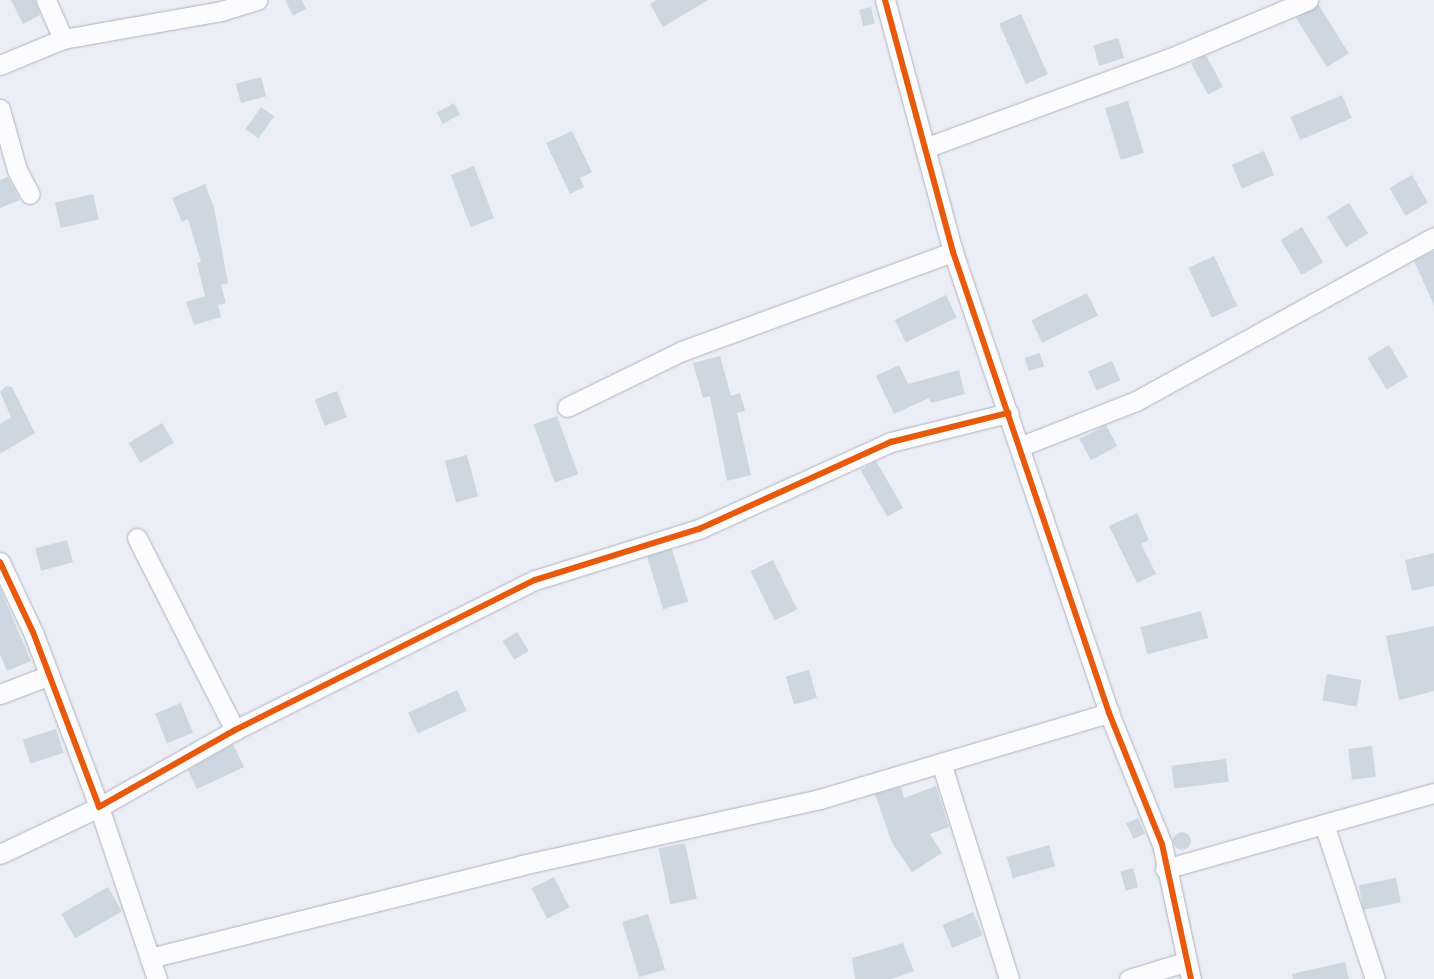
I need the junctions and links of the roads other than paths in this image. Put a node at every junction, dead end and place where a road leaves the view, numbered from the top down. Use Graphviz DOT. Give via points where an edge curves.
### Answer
graph roads {
  1 [pos="46,0"];
  2 [pos="257,0"];
  3 [pos="885,0"];
  4 [pos="1308,0"];
  5 [pos="63,39"];
  6 [pos="0,65"];
  7 [pos="0,109"];
  8 [pos="925,148"];
  9 [pos="30,194"];
  10 [pos="1434,237"];
  11 [pos="953,252"];
  12 [pos="567,407"];
  13 [pos="1008,413"];
  14 [pos="1019,447"];
  15 [pos="137,538"];
  16 [pos="0,562"];
  17 [pos="50,675"];
  18 [pos="0,694"];
  19 [pos="1109,713"];
  20 [pos="235,730"];
  21 [pos="942,763"];
  22 [pos="1434,793"];
  23 [pos="99,807"];
  24 [pos="1324,824"];
  25 [pos="0,854"];
  26 [pos="1165,870"];
  27 [pos="150,958"];
  28 [pos="1188,971"];
  29 [pos="157,979"];
  30 [pos="1009,979"];
  31 [pos="1129,979"];
  32 [pos="1375,979"];
  1 -- 5 [label="street"];
  2 -- 5 [label="street" via="221,11"];
  3 -- 8 [label="street"];
  4 -- 8 [label="street" via="1170,58"];
  5 -- 6 [label="street"];
  7 -- 9 [label="street" via="17,170"];
  8 -- 11 [label="street"];
  10 -- 14 [label="street" via="1136,401"];
  11 -- 12 [label="street" via="682,351"];
  11 -- 13 [label="street"];
  13 -- 14 [label="street"];
  13 -- 20 [label="street" via="891,442 699,529 535,580"];
  14 -- 19 [label="street"];
  15 -- 20 [label="street"];
  16 -- 17 [label="street"];
  17 -- 18 [label="street"];
  17 -- 23 [label="street"];
  19 -- 21 [label="street"];
  19 -- 26 [label="street" via="1162,844"];
  20 -- 23 [label="street"];
  21 -- 27 [label="street" via="820,799 522,864"];
  21 -- 30 [label="street"];
  22 -- 24 [label="street"];
  23 -- 25 [label="street"];
  23 -- 27 [label="street"];
  24 -- 26 [label="street"];
  24 -- 32 [label="street"];
  26 -- 28 [label="street"];
  27 -- 29 [label="street"];
  28 -- 31 [label="street"];
}
